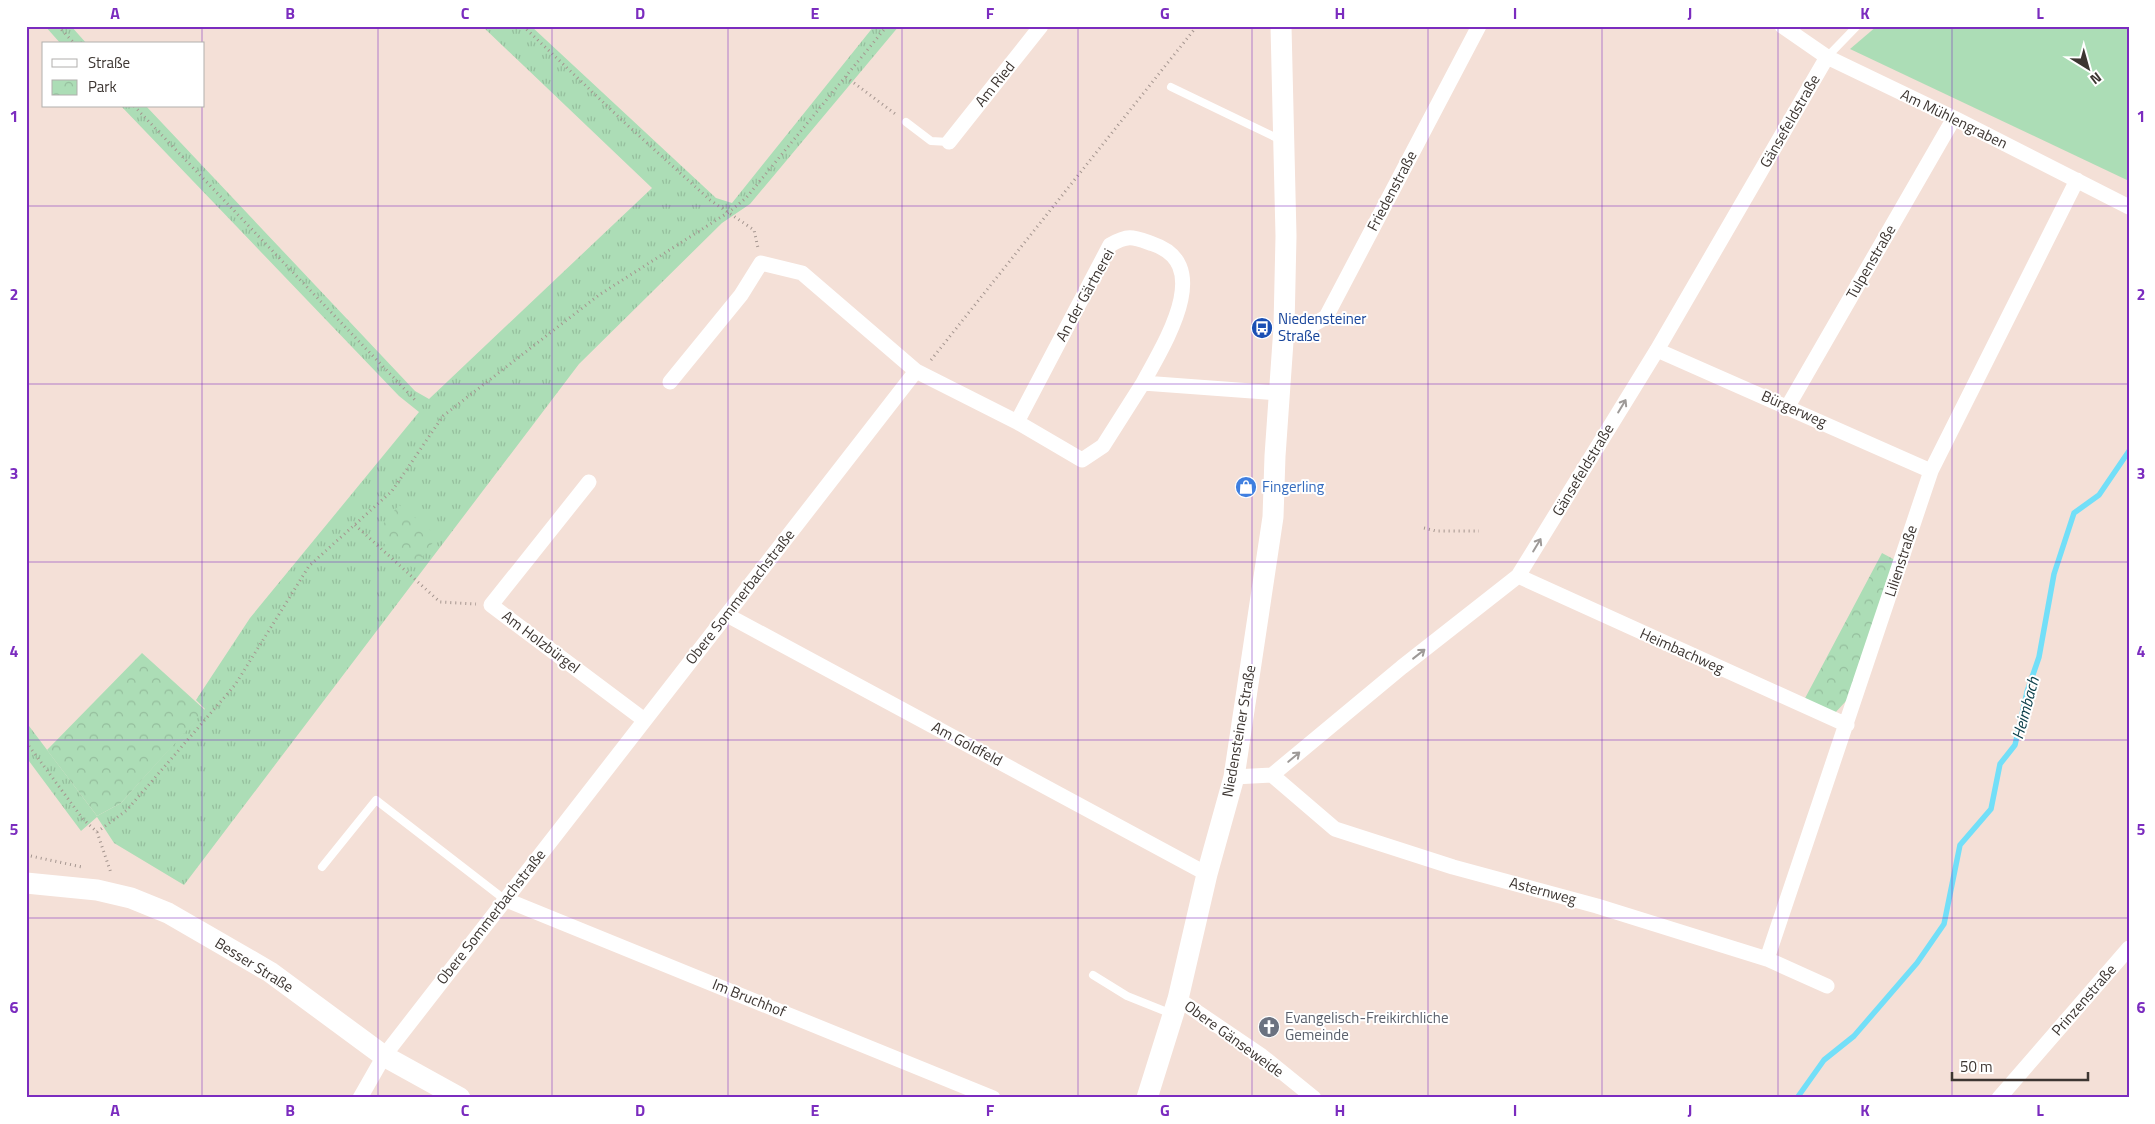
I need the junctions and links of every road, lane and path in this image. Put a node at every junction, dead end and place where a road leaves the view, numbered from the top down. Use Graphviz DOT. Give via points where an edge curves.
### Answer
graph roads {
  1 [pos="58,26"];
  2 [pos="523,26"];
  3 [pos="887,26"];
  4 [pos="1041,26"];
  5 [pos="1197,26"];
  6 [pos="1281,26"];
  7 [pos="1479,26"];
  8 [pos="1782,26"];
  9 [pos="1857,26"];
  10 [pos="73,42"];
  11 [pos="1827,57"];
  12 [pos="846,77"];
  13 [pos="1171,87"];
  14 [pos="136,108"];
  15 [pos="1954,118"];
  16 [pos="906,122"];
  17 [pos="949,142"];
  18 [pos="1285,142"];
  19 [pos="2077,180"];
  20 [pos="2129,207"];
  21 [pos="729,212"];
  22 [pos="761,263"];
  23 [pos="1284,327"];
  24 [pos="1657,350"];
  25 [pos="916,371"];
  26 [pos="670,382"];
  27 [pos="1143,383"];
  28 [pos="1280,393"];
  29 [pos="415,400"];
  30 [pos="1788,406"];
  31 [pos="1017,422"];
  32 [pos="1931,471"];
  33 [pos="589,482"];
  34 [pos="355,525"];
  35 [pos="1424,528"];
  36 [pos="1478,532"];
  37 [pos="1518,576"];
  38 [pos="491,605"];
  39 [pos="726,615"];
  40 [pos="644,719"];
  41 [pos="1847,725"];
  42 [pos="26,742"];
  43 [pos="1272,775"];
  44 [pos="1234,777"];
  45 [pos="97,832"];
  46 [pos="26,855"];
  47 [pos="322,867"];
  48 [pos="84,868"];
  49 [pos="103,873"];
  50 [pos="1207,874"];
  51 [pos="26,883"];
  52 [pos="504,899"];
  53 [pos="2129,948"];
  54 [pos="1767,959"];
  55 [pos="1093,976"];
  56 [pos="1827,986"];
  57 [pos="1175,1006"];
  58 [pos="384,1056"];
  59 [pos="360,1098"];
  60 [pos="460,1098"];
  61 [pos="993,1098"];
  62 [pos="1147,1098"];
  63 [pos="1314,1098"];
  64 [pos="2000,1098"];
  1 -- 10 [label="path"];
  2 -- 21 [label="path" via="632,130 710,200"];
  3 -- 12 [label="path"];
  4 -- 17 [label="street, Am Ried"];
  5 -- 25 [label="path" via="934,358"];
  6 -- 18 [label="main road, Niedensteiner Straße"];
  7 -- 23 [label="street, Friedenstraße" via="1326,317 1309,327"];
  8 -- 11 [label="street, Am Mühlengraben"];
  9 -- 11 [label="lane"];
  11 -- 15 [label="street, Am Mühlengraben"];
  11 -- 24 [label="street, Gänsefeldstraße"];
  12 -- 16 [label="path"];
  12 -- 21 [label="path" via="746,198"];
  13 -- 18 [label="lane"];
  14 -- 29 [label="path"];
  15 -- 19 [label="street, Am Mühlengraben"];
  15 -- 30 [label="street, Tulpenstraße"];
  16 -- 17 [label="lane" via="931,141"];
  18 -- 23 [label="main road, Niedensteiner Straße"];
  19 -- 20 [label="street, Am Mühlengraben"];
  19 -- 32 [label="street, Lilienstraße"];
  21 -- 22 [label="path" via="754,230"];
  21 -- 34 [label="path" via="599,295 443,416 392,491"];
  22 -- 25 [label="street" via="802,273"];
  22 -- 26 [label="street" via="741,296"];
  23 -- 28 [label="main road, Niedensteiner Straße"];
  24 -- 30 [label="street, Bürgerweg"];
  37 -- 24 [label="street, Gänsefeldstraße, one-way"];
  25 -- 31 [label="street, An der Gärtnerei"];
  25 -- 39 [label="street, Obere Sommerbachstraße"];
  27 -- 28 [label="street"];
  27 -- 31 [label="street, An der Gärtnerei" via="1103,446 1082,460"];
  27 -- 31 [label="street, An der Gärtnerei" via="1172,328 1180,304 1183,275 1175,258 1161,246 1124,237 1110,245"];
  28 -- 44 [label="main road, Niedensteiner Straße" via="1273,517"];
  30 -- 32 [label="street, Bürgerweg"];
  32 -- 41 [label="street, Lilienstraße"];
  33 -- 38 [label="street, Am Holzbürgel"];
  34 -- 38 [label="path" via="440,602"];
  34 -- 45 [label="path" via="309,566 235,685 127,810"];
  35 -- 36 [label="path"];
  37 -- 41 [label="street, Heimbachweg"];
  43 -- 37 [label="street, Gänsefeldstraße, one-way"];
  38 -- 40 [label="street, Am Holzbürgel"];
  39 -- 40 [label="street, Obere Sommerbachstraße"];
  39 -- 50 [label="street, Am Goldfeld"];
  40 -- 52 [label="street, Obere Sommerbachstraße"];
  41 -- 54 [label="street, Lilienstraße"];
  42 -- 45 [label="path" via="83,819"];
  43 -- 44 [label="street"];
  43 -- 54 [label="street, Asternweg" via="1335,829"];
  44 -- 50 [label="main road, Niedensteiner Straße"];
  45 -- 49 [label="path" via="112,875"];
  46 -- 48 [label="path"];
  47 -- 52 [label="lane" via="376,800"];
  50 -- 57 [label="main road, Niedensteiner Straße"];
  51 -- 58 [label="main road, Besser Straße" via="97,890 130,898 168,913 270,972"];
  52 -- 58 [label="street, Obere Sommerbachstraße"];
  52 -- 61 [label="street, Im Bruchhof"];
  53 -- 64 [label="street, Prinzenstraße"];
  54 -- 56 [label="street, Asternweg"];
  55 -- 57 [label="lane" via="1127,996"];
  57 -- 62 [label="main road, Niedensteiner Straße"];
  57 -- 63 [label="street, Obere Gänseweide" via="1262,1056"];
  58 -- 59 [label="street, Obere Sommerbachstraße"];
  58 -- 60 [label="main road, Besser Straße"];
}
